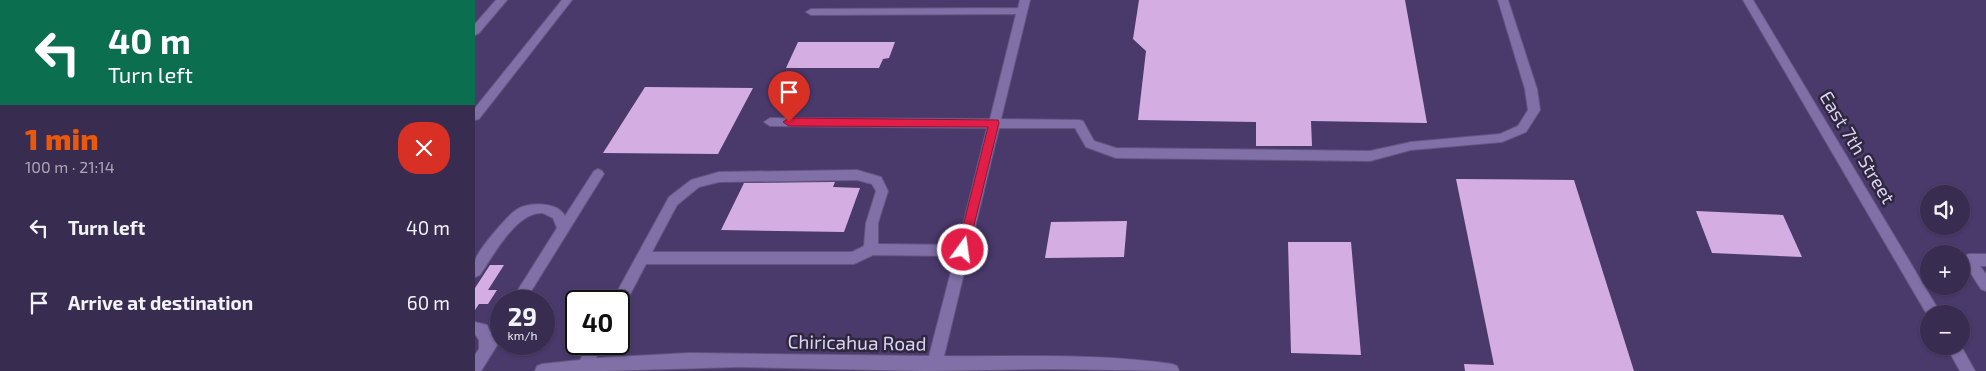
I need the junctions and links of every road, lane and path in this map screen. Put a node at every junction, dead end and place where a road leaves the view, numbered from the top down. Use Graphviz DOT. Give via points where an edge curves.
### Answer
graph roads {
  1 [pos="502,0"];
  2 [pos="567,0"];
  3 [pos="1503,0"];
  4 [pos="1748,0"];
  5 [pos="1023,5"];
  6 [pos="811,12"];
  7 [pos="475,31"];
  8 [pos="475,116"];
  9 [pos="770,122"];
  10 [pos="994,123"];
  11 [pos="598,174"];
  12 [pos="563,228"];
  13 [pos="871,249"];
  14 [pos="963,250"];
  15 [pos="642,258"];
  16 [pos="1986,260"];
  17 [pos="475,271"];
  18 [pos="1986,285"];
  19 [pos="524,290"];
  20 [pos="625,290"];
  21 [pos="1929,305"];
  22 [pos="475,328"];
  23 [pos="490,345"];
  24 [pos="487,350"];
  25 [pos="590,355"];
  26 [pos="1958,355"];
  27 [pos="584,366"];
  28 [pos="934,367"];
  29 [pos="475,368"];
  30 [pos="542,371"];
  31 [pos="1172,371"];
  32 [pos="1968,371"];
  1 -- 7 [label="street"];
  2 -- 8 [label="street"];
  3 -- 10 [label="street" via="1531,89 1534,110 1523,129 1501,138 1411,146 1370,156 1116,153 1090,144 1079,124"];
  4 -- 21 [label="street, East 7th Street"];
  5 -- 6 [label="street"];
  5 -- 10 [label="street"];
  9 -- 10 [label="street"];
  10 -- 14 [label="street"];
  11 -- 12 [label="street"];
  12 -- 17 [label="street" via="558,215 544,208 521,214 502,232"];
  12 -- 19 [label="street"];
  13 -- 14 [label="street"];
  13 -- 15 [label="street" via="854,258"];
  13 -- 15 [label="street" via="872,223 881,191 877,180 857,175 719,177 695,183 673,202"];
  14 -- 28 [label="street"];
  15 -- 20 [label="street"];
  16 -- 18 [label="street" via="1969,260"];
  22 -- 24 [label="street" via="482,329"];
  23 -- 24 [label="street"];
  24 -- 29 [label="street"];
  25 -- 27 [label="street"];
  26 -- 32 [label="street"];
  27 -- 28 [label="street, Chiricahua Road" via="719,359"];
  27 -- 30 [label="street, Chiricahua Road"];
  28 -- 31 [label="street, Chiricahua Road" via="1060,362 1138,365"];
}
